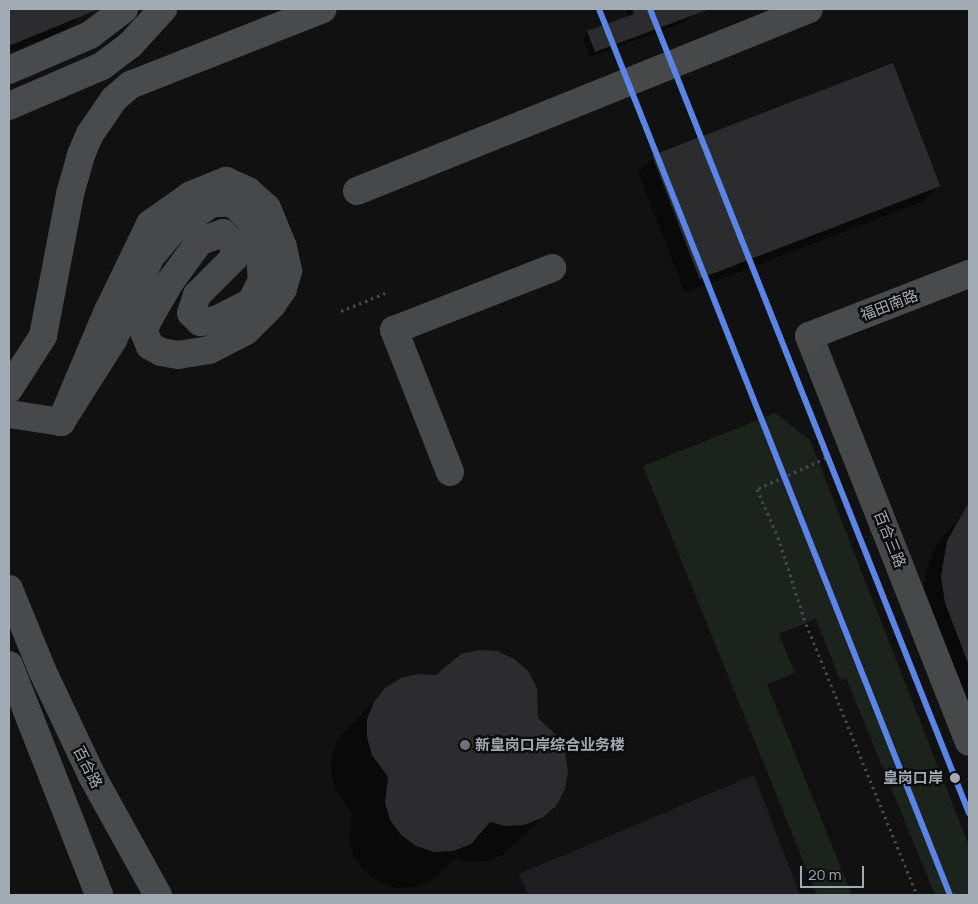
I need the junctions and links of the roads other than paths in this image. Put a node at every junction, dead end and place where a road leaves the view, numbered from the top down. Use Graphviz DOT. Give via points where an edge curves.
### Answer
graph roads {
  1 [pos="124,9"];
  2 [pos="163,9"];
  3 [pos="323,9"];
  4 [pos="809,9"];
  5 [pos="9,70"];
  6 [pos="9,106"];
  7 [pos="357,191"];
  8 [pos="552,268"];
  9 [pos="969,274"];
  10 [pos="809,336"];
  11 [pos="9,389"];
  12 [pos="9,414"];
  13 [pos="61,422"];
  14 [pos="450,472"];
  15 [pos="9,589"];
  16 [pos="18,638"];
  17 [pos="42,670"];
  18 [pos="11,676"];
  19 [pos="969,742"];
  20 [pos="100,895"];
  21 [pos="158,895"];
  1 -- 5 [label="main road" via="90,35"];
  2 -- 6 [label="main road" via="130,45 102,66"];
  3 -- 11 [label="main road" via="130,85 114,99 90,134 70,194 43,336"];
  4 -- 7 [label="street"];
  8 -- 14 [label="street" via="394,330"];
  9 -- 10 [label="main road, 福田南路"];
  10 -- 19 [label="street, 百合三路"];
  12 -- 13 [label="street"];
  13 -- 13 [label="street" via="113,340 150,258 174,229 212,203 233,203 250,220 259,244 262,280 251,302 216,320 200,322 191,313 197,295 234,258 234,245 223,233 200,241 170,282 147,322 144,332 150,346 178,355 209,350 246,331 272,305 283,288 288,271 283,247 267,208 248,191 226,181 190,195 150,224 108,311"];
  15 -- 16 [label="main road, 百合路"];
  16 -- 17 [label="main road, 百合路"];
  17 -- 18 [label="main road"];
  17 -- 21 [label="main road, 百合路" via="92,776"];
  18 -- 20 [label="main road"];
}
